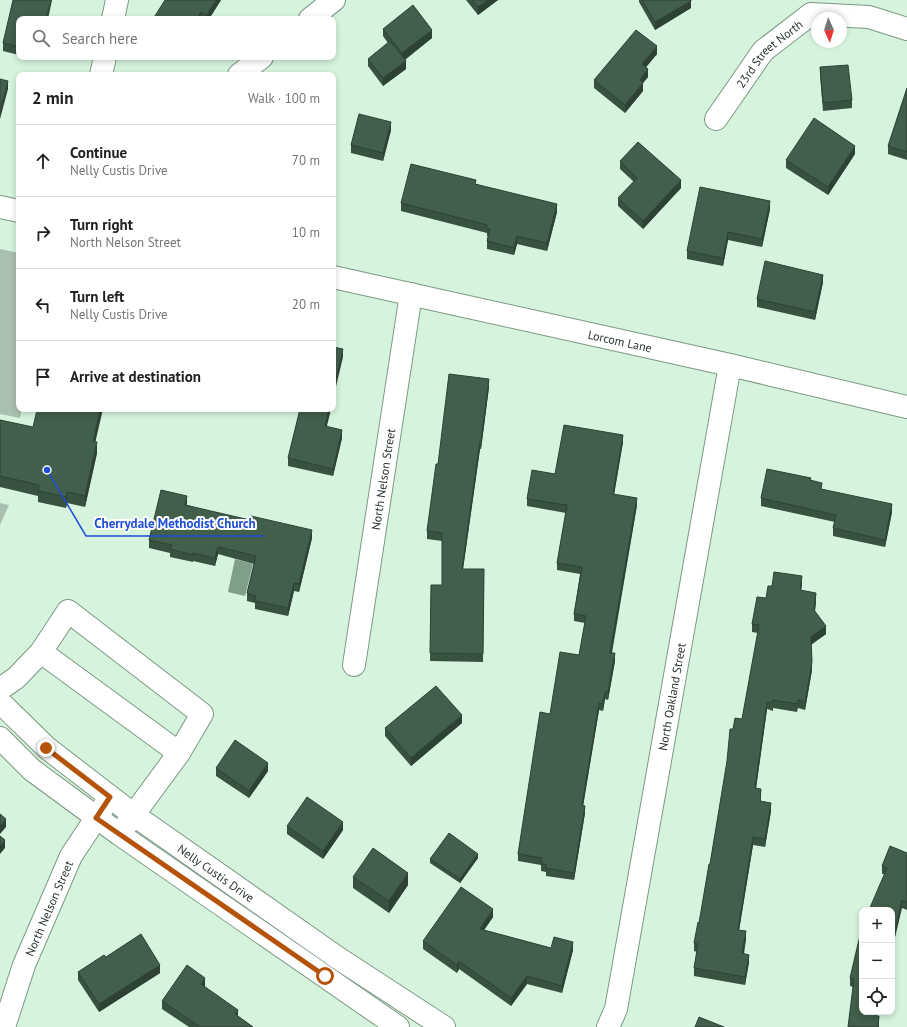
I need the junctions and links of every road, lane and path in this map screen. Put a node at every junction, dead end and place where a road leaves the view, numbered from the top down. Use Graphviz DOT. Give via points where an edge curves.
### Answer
graph roads {
  1 [pos="117,0"];
  2 [pos="334,0"];
  3 [pos="114,16"];
  4 [pos="314,16"];
  5 [pos="907,29"];
  6 [pos="104,60"];
  7 [pos="258,60"];
  8 [pos="102,72"];
  9 [pos="243,72"];
  10 [pos="716,119"];
  11 [pos="0,207"];
  12 [pos="16,210"];
  13 [pos="336,278"];
  14 [pos="411,294"];
  15 [pos="730,365"];
  16 [pos="907,407"];
  17 [pos="41,652"];
  18 [pos="354,664"];
  19 [pos="0,690"];
  20 [pos="0,702"];
  21 [pos="0,738"];
  22 [pos="180,753"];
  23 [pos="110,797"];
  24 [pos="134,815"];
  25 [pos="96,818"];
  26 [pos="119,834"];
  27 [pos="4,1027"];
  28 [pos="398,1027"];
  29 [pos="444,1027"];
  30 [pos="608,1027"];
  1 -- 3 [label="street"];
  2 -- 4 [label="street"];
  5 -- 10 [label="street, 23rd Street North" via="869,17 812,14 763,51"];
  6 -- 8 [label="street"];
  7 -- 9 [label="street"];
  11 -- 12 [label="street"];
  13 -- 14 [label="street, Lorcom Lane"];
  14 -- 15 [label="street, Lorcom Lane"];
  14 -- 18 [label="street, North Nelson Street"];
  15 -- 16 [label="street, Lorcom Lane"];
  15 -- 30 [label="street, North Oakland Street" via="616,1009"];
  17 -- 19 [label="street" via="16,678"];
  17 -- 22 [label="street"];
  17 -- 22 [label="street" via="68,611 202,714"];
  20 -- 23 [label="street, Nelly Custis Drive" via="46,748"];
  21 -- 25 [label="street, Nelly Custis Drive" via="32,770"];
  22 -- 24 [label="street"];
  23 -- 24 [label="street, Nelly Custis Drive"];
  23 -- 25 [label="street, North Nelson Street"];
  24 -- 26 [label="street"];
  24 -- 29 [label="street, Nelly Custis Drive" via="338,958"];
  25 -- 26 [label="street, Nelly Custis Drive"];
  25 -- 27 [label="street, North Nelson Street" via="71,856 24,965"];
  26 -- 28 [label="street, Nelly Custis Drive"];
}
